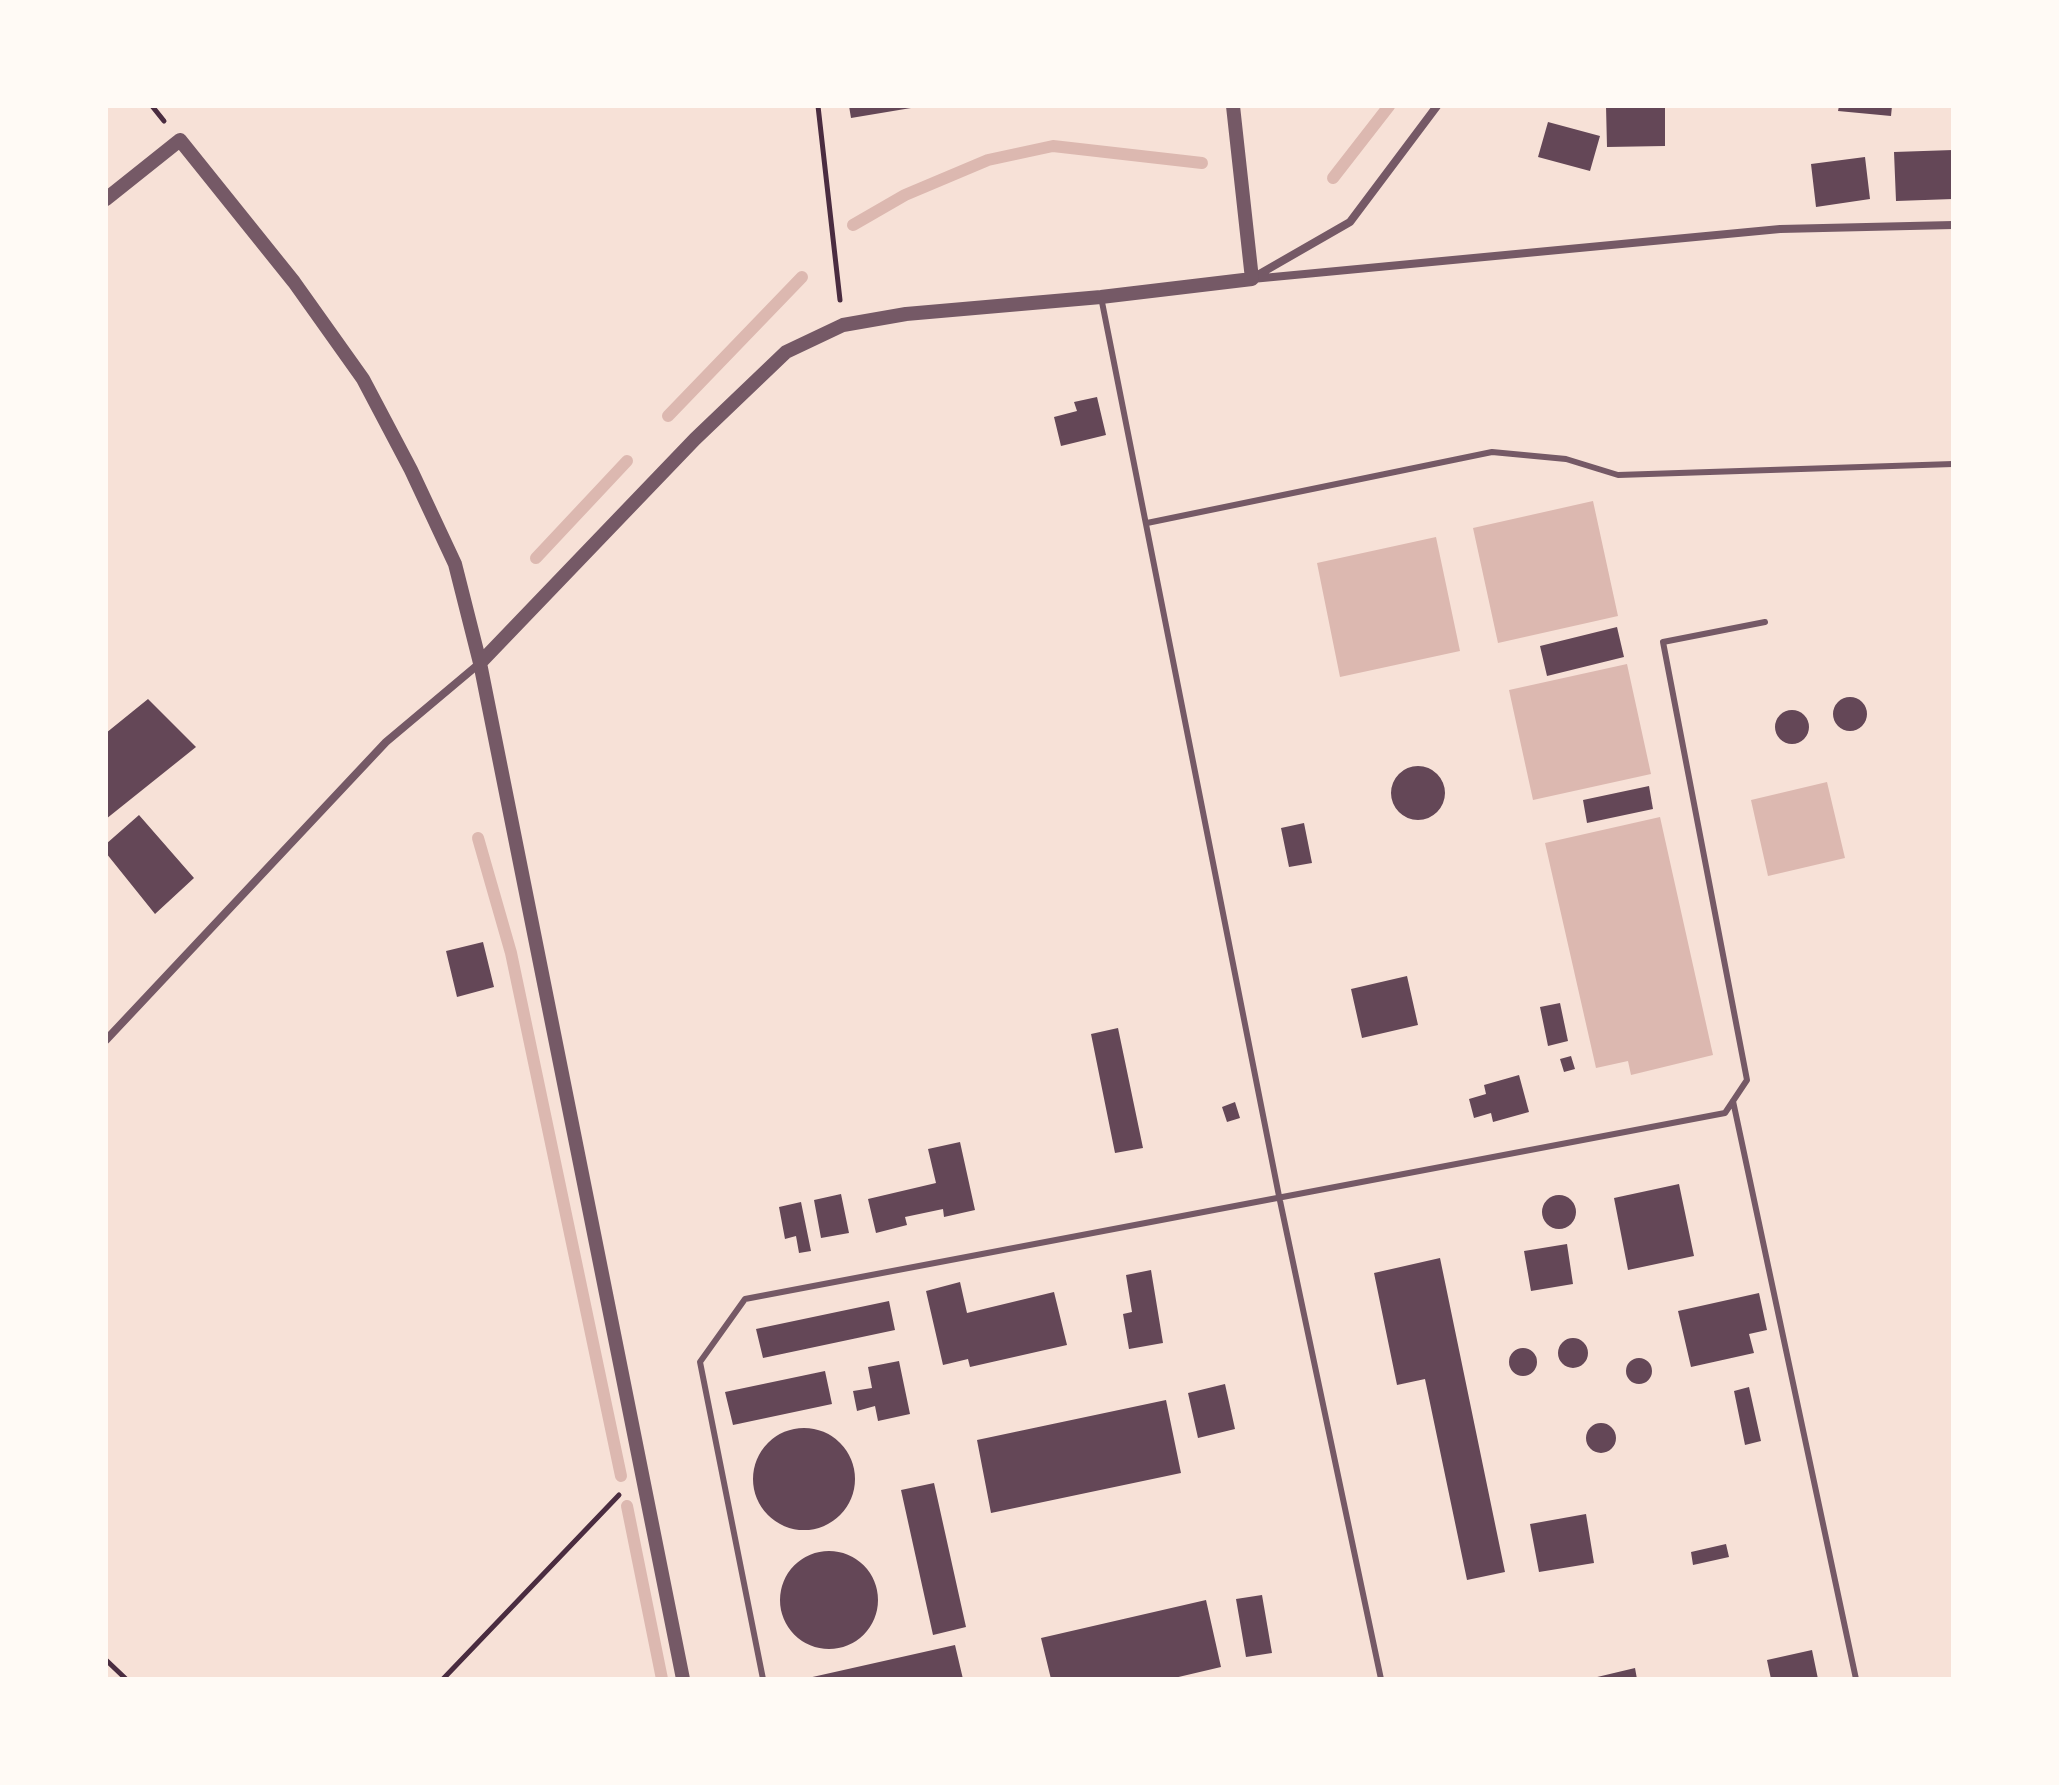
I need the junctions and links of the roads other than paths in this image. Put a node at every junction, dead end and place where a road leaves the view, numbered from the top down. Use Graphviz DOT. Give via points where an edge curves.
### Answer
graph roads {
  1 [pos="1233,106"];
  2 [pos="1437,106"];
  3 [pos="106,199"];
  4 [pos="1953,225"];
  5 [pos="1252,279"];
  6 [pos="1101,297"];
  7 [pos="1953,464"];
  8 [pos="1147,523"];
  9 [pos="1765,622"];
  10 [pos="480,663"];
  11 [pos="106,1040"];
  12 [pos="1733,1101"];
  13 [pos="1279,1196"];
  14 [pos="683,1679"];
  15 [pos="763,1679"];
  16 [pos="1381,1679"];
  17 [pos="1856,1679"];
  1 -- 5 [label="street"];
  2 -- 5 [label="street" via="1350,222"];
  3 -- 10 [label="street" via="180,140 330,328 370,392 455,564"];
  4 -- 5 [label="street" via="1780,229"];
  5 -- 6 [label="street"];
  6 -- 8 [label="lane"];
  6 -- 10 [label="street" via="906,314 843,325 786,352"];
  7 -- 8 [label="lane" via="1618,475 1566,459 1492,452"];
  8 -- 13 [label="lane"];
  9 -- 12 [label="lane" via="1663,642 1747,1080"];
  10 -- 11 [label="street" via="386,742"];
  10 -- 14 [label="street"];
  12 -- 13 [label="lane" via="1725,1113"];
  12 -- 17 [label="lane"];
  13 -- 15 [label="lane" via="745,1299 700,1362"];
  13 -- 16 [label="lane"];
}
